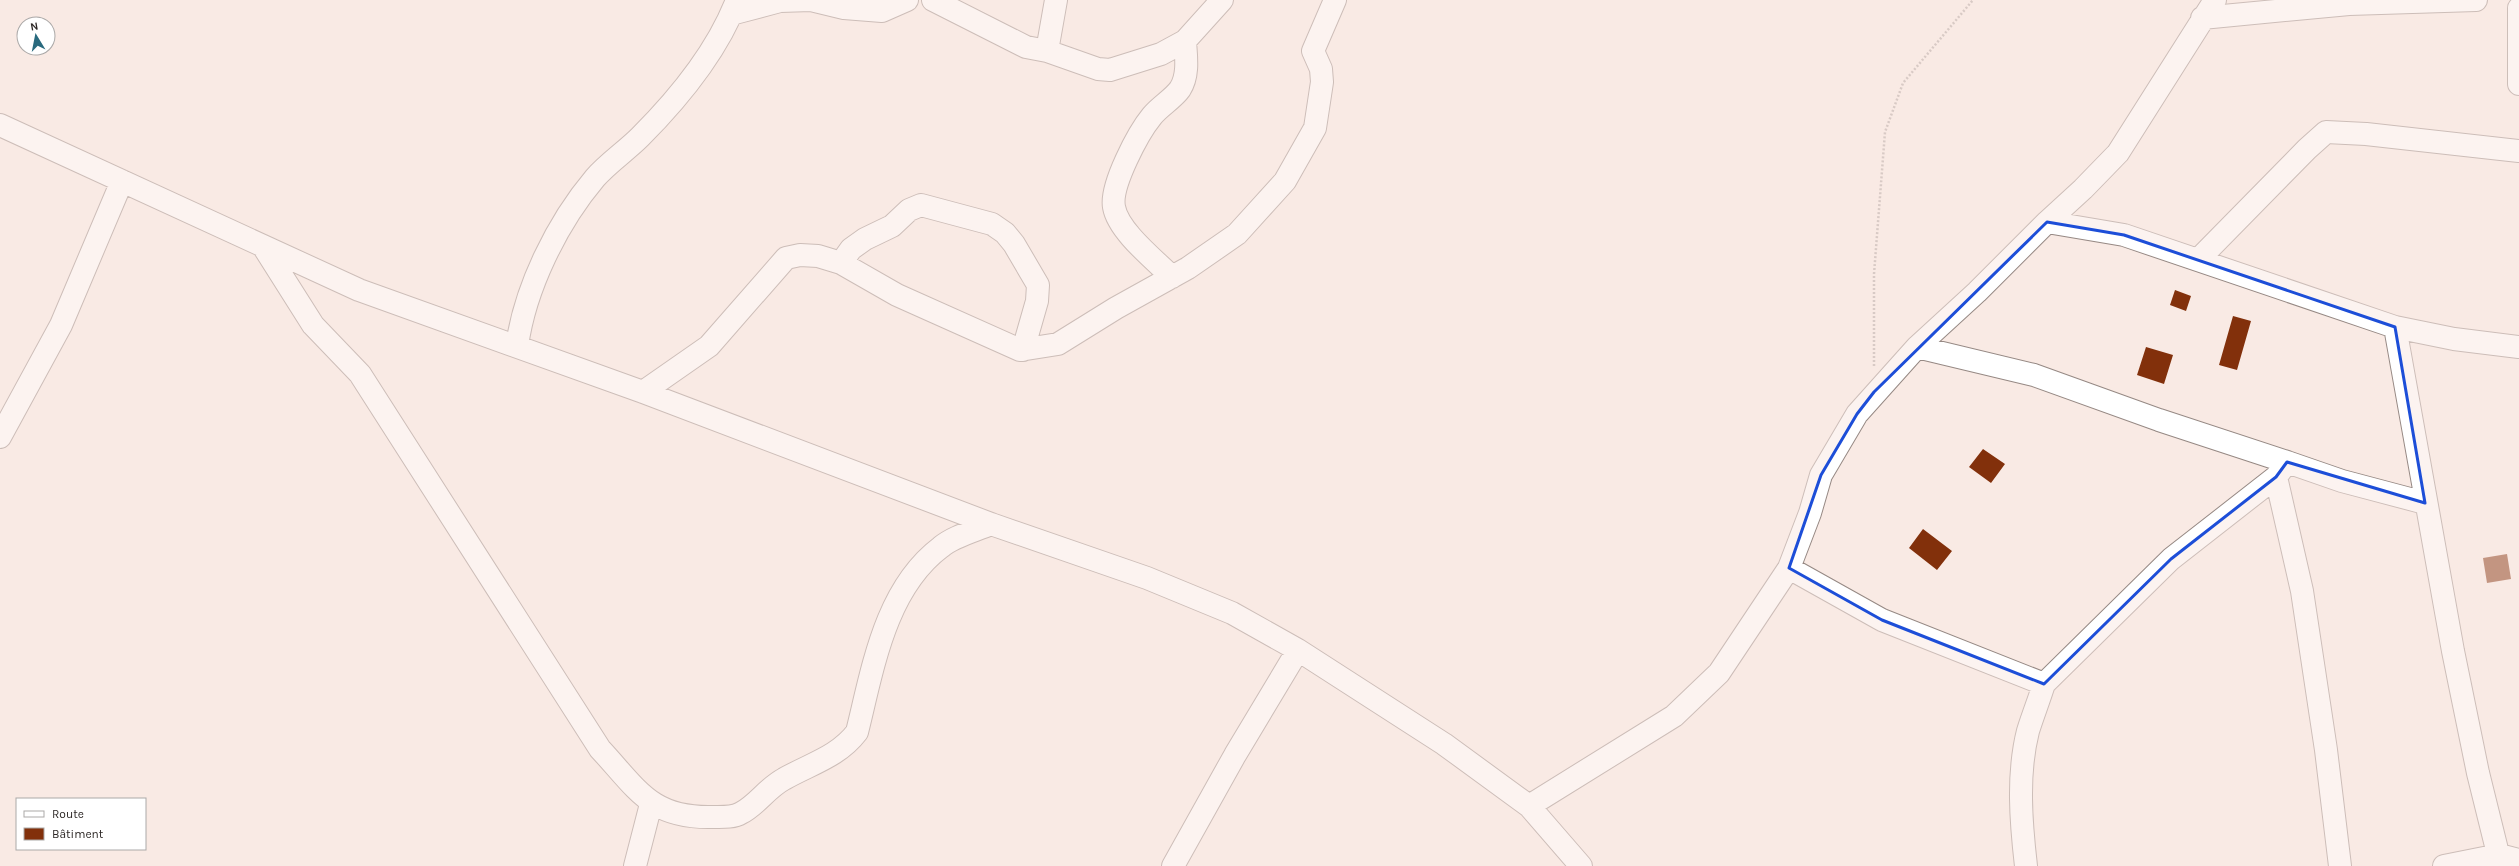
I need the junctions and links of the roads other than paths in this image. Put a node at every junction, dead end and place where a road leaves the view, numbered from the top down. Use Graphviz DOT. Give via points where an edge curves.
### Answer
graph roads {
  1 [pos="907,0"];
  2 [pos="933,0"];
  3 [pos="1056,0"];
  4 [pos="1222,0"];
  5 [pos="1335,0"];
  6 [pos="2215,0"];
  7 [pos="2476,0"];
  8 [pos="734,7"];
  9 [pos="2519,8"];
  10 [pos="2202,18"];
  11 [pos="1185,41"];
  12 [pos="1047,51"];
  13 [pos="2519,84"];
  14 [pos="0,125"];
  15 [pos="2519,151"];
  16 [pos="122,181"];
  17 [pos="2046,222"];
  18 [pos="263,246"];
  19 [pos="2198,260"];
  20 [pos="841,263"];
  21 [pos="1172,276"];
  22 [pos="2395,327"];
  23 [pos="517,346"];
  24 [pos="1916,347"];
  25 [pos="2519,347"];
  26 [pos="1023,350"];
  27 [pos="643,392"];
  28 [pos="0,437"];
  29 [pos="2281,469"];
  30 [pos="2425,503"];
  31 [pos="991,524"];
  32 [pos="1788,568"];
  33 [pos="1298,650"];
  34 [pos="2044,684"];
  35 [pos="651,804"];
  36 [pos="1529,806"];
  37 [pos="2506,860"];
  38 [pos="635,866"];
  39 [pos="1173,866"];
  40 [pos="1582,866"];
  41 [pos="2026,866"];
  42 [pos="2340,866"];
  43 [pos="2444,866"];
  1 -- 8 [label="street" via="882,11 844,8 811,0"];
  2 -- 12 [label="street" via="1026,47"];
  3 -- 12 [label="street"];
  4 -- 11 [label="street"];
  5 -- 21 [label="street" via="1313,51 1322,74 1315,128 1285,182 1237,234"];
  6 -- 10 [label="street"];
  7 -- 10 [label="street" via="2349,4"];
  8 -- 23 [label="street" via="715,46 677,97 640,137 596,178 556,233 521,317"];
  9 -- 13 [label="street"];
  10 -- 17 [label="street" via="2118,152 2083,189"];
  11 -- 12 [label="street" via="1161,54 1110,70 1098,69"];
  11 -- 21 [label="street" via="1187,64 1180,88 1151,117 1134,146 1115,189 1114,208 1124,228"];
  14 -- 16 [label="street"];
  15 -- 19 [label="street" via="2326,132 2306,148"];
  16 -- 18 [label="street"];
  16 -- 28 [label="street" via="61,326"];
  17 -- 19 [label="street" via="2124,235"];
  17 -- 24 [label="street" via="1977,292"];
  18 -- 23 [label="street" via="359,290"];
  18 -- 35 [label="street" via="314,325 360,374 600,750"];
  19 -- 22 [label="street"];
  20 -- 26 [label="street" via="897,295 1004,344"];
  20 -- 26 [label="street" via="851,249 892,226 909,210 921,205 992,224 1005,233 1014,244 1038,285 1037,301"];
  20 -- 27 [label="street" via="800,254 786,258 709,346"];
  21 -- 26 [label="street" via="1058,344"];
  22 -- 25 [label="street" via="2454,339"];
  22 -- 30 [label="street"];
  23 -- 27 [label="street"];
  24 -- 29 [label="street" via="2034,375 2159,420"];
  24 -- 32 [label="street" via="1857,414 1821,475 1810,513"];
  27 -- 31 [label="street"];
  29 -- 30 [label="street" via="2342,481"];
  29 -- 34 [label="street" via="2171,559"];
  29 -- 42 [label="street" via="2326,750"];
  30 -- 37 [label="street" via="2478,774"];
  31 -- 33 [label="street" via="1154,581 1232,612"];
  31 -- 35 [label="street" via="942,545 926,560 911,580 883,629 857,732 838,752 783,779 761,795 749,808 732,816 695,817 676,814"];
  32 -- 34 [label="street" via="1882,620"];
  32 -- 36 [label="street" via="1719,673 1674,716"];
  33 -- 36 [label="street" via="1444,744"];
  33 -- 39 [label="street" via="1234,755"];
  34 -- 41 [label="street" via="2028,732 2024,760 2022,814"];
  35 -- 38 [label="street"];
  36 -- 40 [label="street"];
  37 -- 43 [label="street"];
}
